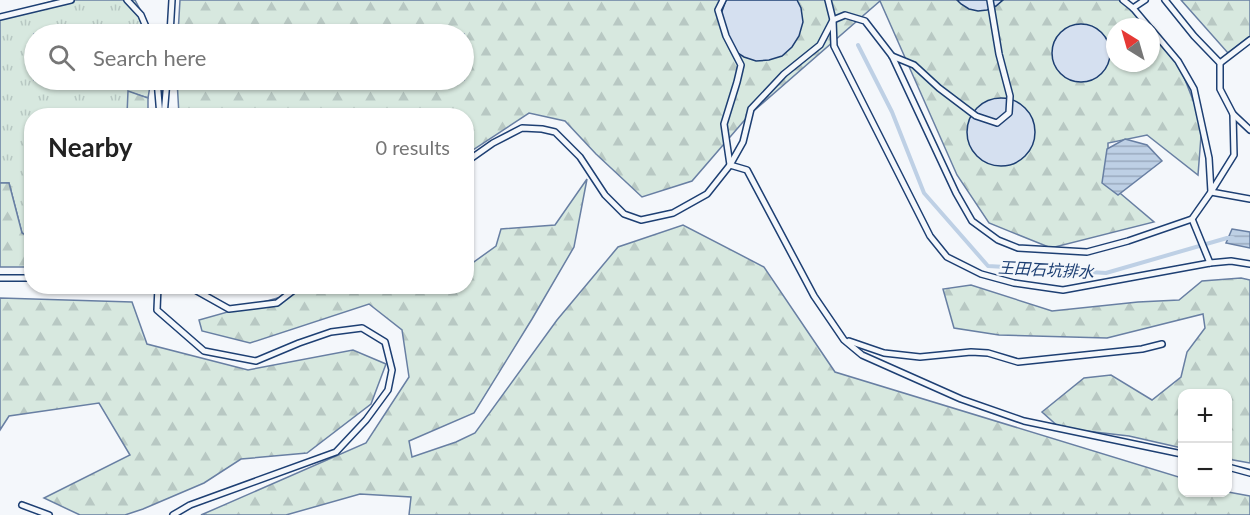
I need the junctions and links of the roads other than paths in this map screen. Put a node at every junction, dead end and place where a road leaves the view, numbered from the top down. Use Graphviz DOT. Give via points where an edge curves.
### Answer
graph roads {
  1 [pos="71,0"];
  2 [pos="127,0"];
  3 [pos="172,0"];
  4 [pos="723,0"];
  5 [pos="828,0"];
  6 [pos="990,0"];
  7 [pos="1124,0"];
  8 [pos="1145,0"];
  9 [pos="1165,0"];
  10 [pos="1133,8"];
  11 [pos="0,17"];
  12 [pos="1142,18"];
  13 [pos="834,20"];
  14 [pos="145,24"];
  15 [pos="171,24"];
  16 [pos="1160,39"];
  17 [pos="1250,40"];
  18 [pos="892,56"];
  19 [pos="1220,63"];
  20 [pos="158,90"];
  21 [pos="166,90"];
  22 [pos="161,108"];
  23 [pos="163,108"];
  24 [pos="1233,114"];
  25 [pos="1250,130"];
  26 [pos="474,156"];
  27 [pos="730,165"];
  28 [pos="1211,192"];
  29 [pos="1250,198"];
  30 [pos="1192,219"];
  31 [pos="1210,263"];
  32 [pos="1250,264"];
  33 [pos="0,278"];
  34 [pos="24,278"];
  35 [pos="158,294"];
  36 [pos="202,294"];
  37 [pos="289,294"];
  38 [pos="844,340"];
  39 [pos="1162,344"];
  40 [pos="1178,453"];
  41 [pos="1232,468"];
  42 [pos="1250,473"];
  43 [pos="22,505"];
  44 [pos="49,515"];
  45 [pos="173,515"];
  1 -- 11 [label="lane"];
  2 -- 14 [label="lane"];
  3 -- 15 [label="lane"];
  4 -- 27 [label="lane" via="718,10 741,65 724,124"];
  5 -- 13 [label="lane"];
  6 -- 18 [label="lane" via="1010,96 1008,113 997,123 976,116 914,65"];
  7 -- 10 [label="lane"];
  8 -- 10 [label="lane"];
  9 -- 19 [label="lane"];
  10 -- 12 [label="lane"];
  13 -- 18 [label="lane" via="845,15 865,21"];
  13 -- 27 [label="lane" via="820,45 784,74 751,109 743,142"];
  13 -- 31 [label="lane" via="834,46 930,236 947,257 981,274 1063,290"];
  16 -- 28 [label="lane" via="1179,61 1194,89 1209,158"];
  17 -- 19 [label="lane"];
  18 -- 30 [label="lane" via="972,221 998,240 1018,248 1088,252"];
  19 -- 24 [label="lane" via="1220,89"];
  20 -- 22 [label="lane"];
  21 -- 23 [label="lane"];
  24 -- 25 [label="lane"];
  24 -- 28 [label="lane" via="1234,155"];
  26 -- 27 [label="lane" via="522,128 555,132 580,157 605,195 624,214 641,220 673,213 707,194"];
  27 -- 38 [label="lane" via="747,170 814,296"];
  28 -- 29 [label="lane"];
  28 -- 30 [label="lane"];
  30 -- 31 [label="lane"];
  31 -- 32 [label="lane"];
  33 -- 34 [label="lane"];
  35 -- 45 [label="lane" via="157,310 204,351 256,361 331,332 362,328 385,342 392,370 388,390 336,452 190,505"];
  36 -- 37 [label="lane" via="229,309 277,303"];
  38 -- 39 [label="lane" via="884,353 920,357 988,353 1018,362"];
  38 -- 40 [label="lane" via="862,355 961,399 1024,421"];
  41 -- 42 [label="lane"];
  43 -- 44 [label="lane"];
}
